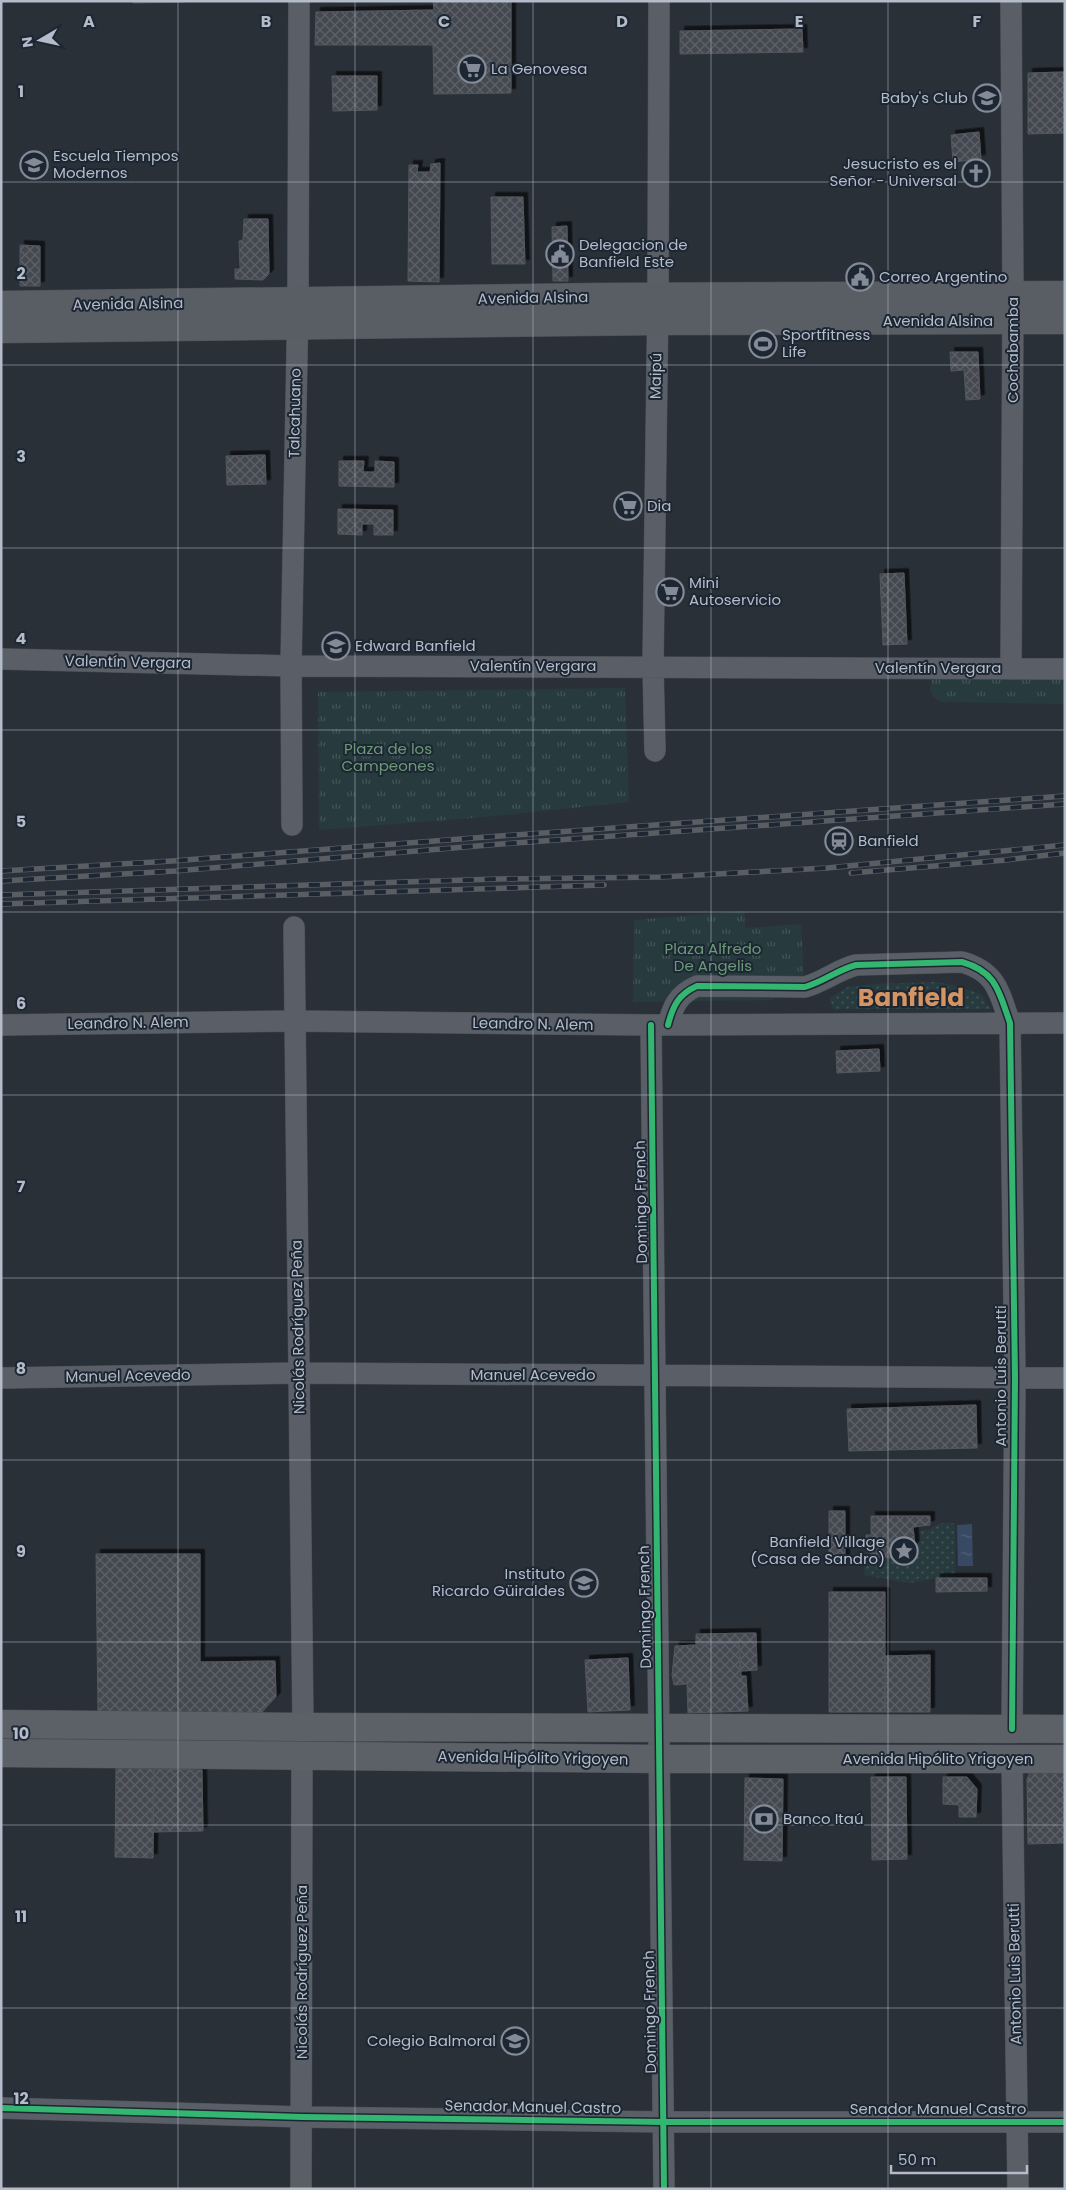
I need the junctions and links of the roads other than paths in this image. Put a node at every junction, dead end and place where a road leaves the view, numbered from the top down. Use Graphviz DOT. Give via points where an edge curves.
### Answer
graph roads {
  1 [pos="299,1"];
  2 [pos="659,1"];
  3 [pos="1011,1"];
  4 [pos="1065,295"];
  5 [pos="1,305"];
  6 [pos="1013,308"];
  7 [pos="658,309"];
  8 [pos="297,313"];
  9 [pos="1065,320"];
  10 [pos="1,329"];
  11 [pos="1,658"];
  12 [pos="291,666"];
  13 [pos="653,666"];
  14 [pos="1011,669"];
  15 [pos="1065,669"];
  16 [pos="655,751"];
  17 [pos="292,825"];
  18 [pos="294,927"];
  19 [pos="294,1021"];
  20 [pos="1010,1023"];
  21 [pos="1065,1023"];
  22 [pos="1,1024"];
  23 [pos="660,1025"];
  24 [pos="299,1373"];
  25 [pos="655,1376"];
  26 [pos="1,1378"];
  27 [pos="1015,1378"];
  28 [pos="1065,1378"];
  29 [pos="1,1724"];
  30 [pos="303,1727"];
  31 [pos="660,1728"];
  32 [pos="1012,1729"];
  33 [pos="1065,1729"];
  34 [pos="1,1753"];
  35 [pos="302,1756"];
  36 [pos="660,1759"];
  37 [pos="1012,1759"];
  38 [pos="1065,1759"];
  39 [pos="1,2108"];
  40 [pos="302,2116"];
  41 [pos="664,2122"];
  42 [pos="1018,2122"];
  43 [pos="1065,2122"];
  44 [pos="301,2189"];
  45 [pos="664,2189"];
  46 [pos="1018,2189"];
  1 -- 8 [label="street, Talcahuano"];
  2 -- 7 [label="street, Maipú"];
  3 -- 6 [label="street, Cochabamba"];
  4 -- 6 [label="main road, Avenida Alsina"];
  5 -- 8 [label="main road, Avenida Alsina"];
  6 -- 7 [label="main road, Avenida Alsina"];
  6 -- 9 [label="main road, Avenida Alsina"];
  6 -- 14 [label="street, Cochabamba"];
  7 -- 8 [label="main road, Avenida Alsina"];
  7 -- 13 [label="street, Maipú"];
  8 -- 10 [label="main road, Avenida Alsina"];
  8 -- 12 [label="street, Talcahuano"];
  11 -- 12 [label="street, Valentín Vergara"];
  12 -- 13 [label="street, Valentín Vergara"];
  12 -- 17 [label="street, Talcahuano"];
  13 -- 14 [label="street, Valentín Vergara"];
  13 -- 16 [label="street, Maipú"];
  14 -- 15 [label="street, Valentín Vergara"];
  18 -- 19 [label="street, Nicolás Rodríguez Peña"];
  19 -- 22 [label="street, Leandro N. Alem"];
  19 -- 23 [label="street, Leandro N. Alem"];
  19 -- 24 [label="street, Nicolás Rodríguez Peña"];
  20 -- 21 [label="street, Leandro N. Alem"];
  20 -- 23 [label="street, Leandro N. Alem"];
  20 -- 23 [label="street, Antonio Luis Berutti" via="998,988 987,973 962,962 856,964 841,969 822,982 805,986 697,986 684,992"];
  20 -- 27 [label="street, Antonio Luis Berutti"];
  23 -- 25 [label="street, Domingo French"];
  24 -- 25 [label="street, Manuel Acevedo"];
  24 -- 26 [label="street, Manuel Acevedo"];
  24 -- 30 [label="street, Nicolás Rodríguez Peña"];
  25 -- 27 [label="street, Manuel Acevedo"];
  25 -- 31 [label="street, Domingo French"];
  27 -- 28 [label="street, Manuel Acevedo"];
  27 -- 32 [label="street, Antonio Luis Berutti"];
  29 -- 30 [label="main road, Avenida Hipólito Yrigoyen"];
  30 -- 31 [label="main road, Avenida Hipólito Yrigoyen"];
  31 -- 32 [label="main road, Avenida Hipólito Yrigoyen"];
  31 -- 36 [label="street, Domingo French"];
  32 -- 33 [label="main road, Avenida Hipólito Yrigoyen"];
  34 -- 35 [label="main road, Avenida Hipólito Yrigoyen"];
  35 -- 36 [label="main road, Avenida Hipólito Yrigoyen"];
  35 -- 40 [label="street, Nicolás Rodríguez Peña"];
  36 -- 37 [label="main road, Avenida Hipólito Yrigoyen"];
  36 -- 41 [label="street, Domingo French"];
  37 -- 38 [label="main road, Avenida Hipólito Yrigoyen"];
  37 -- 42 [label="street, Antonio Luis Berutti"];
  39 -- 40 [label="street, Senador Manuel Castro"];
  40 -- 41 [label="street, Senador Manuel Castro"];
  40 -- 44 [label="street, Nicolás Rodríguez Peña"];
  41 -- 42 [label="street, Senador Manuel Castro"];
  41 -- 45 [label="street, Domingo French"];
  42 -- 43 [label="street, Senador Manuel Castro"];
  42 -- 46 [label="street, Antonio Luis Berutti"];
}
